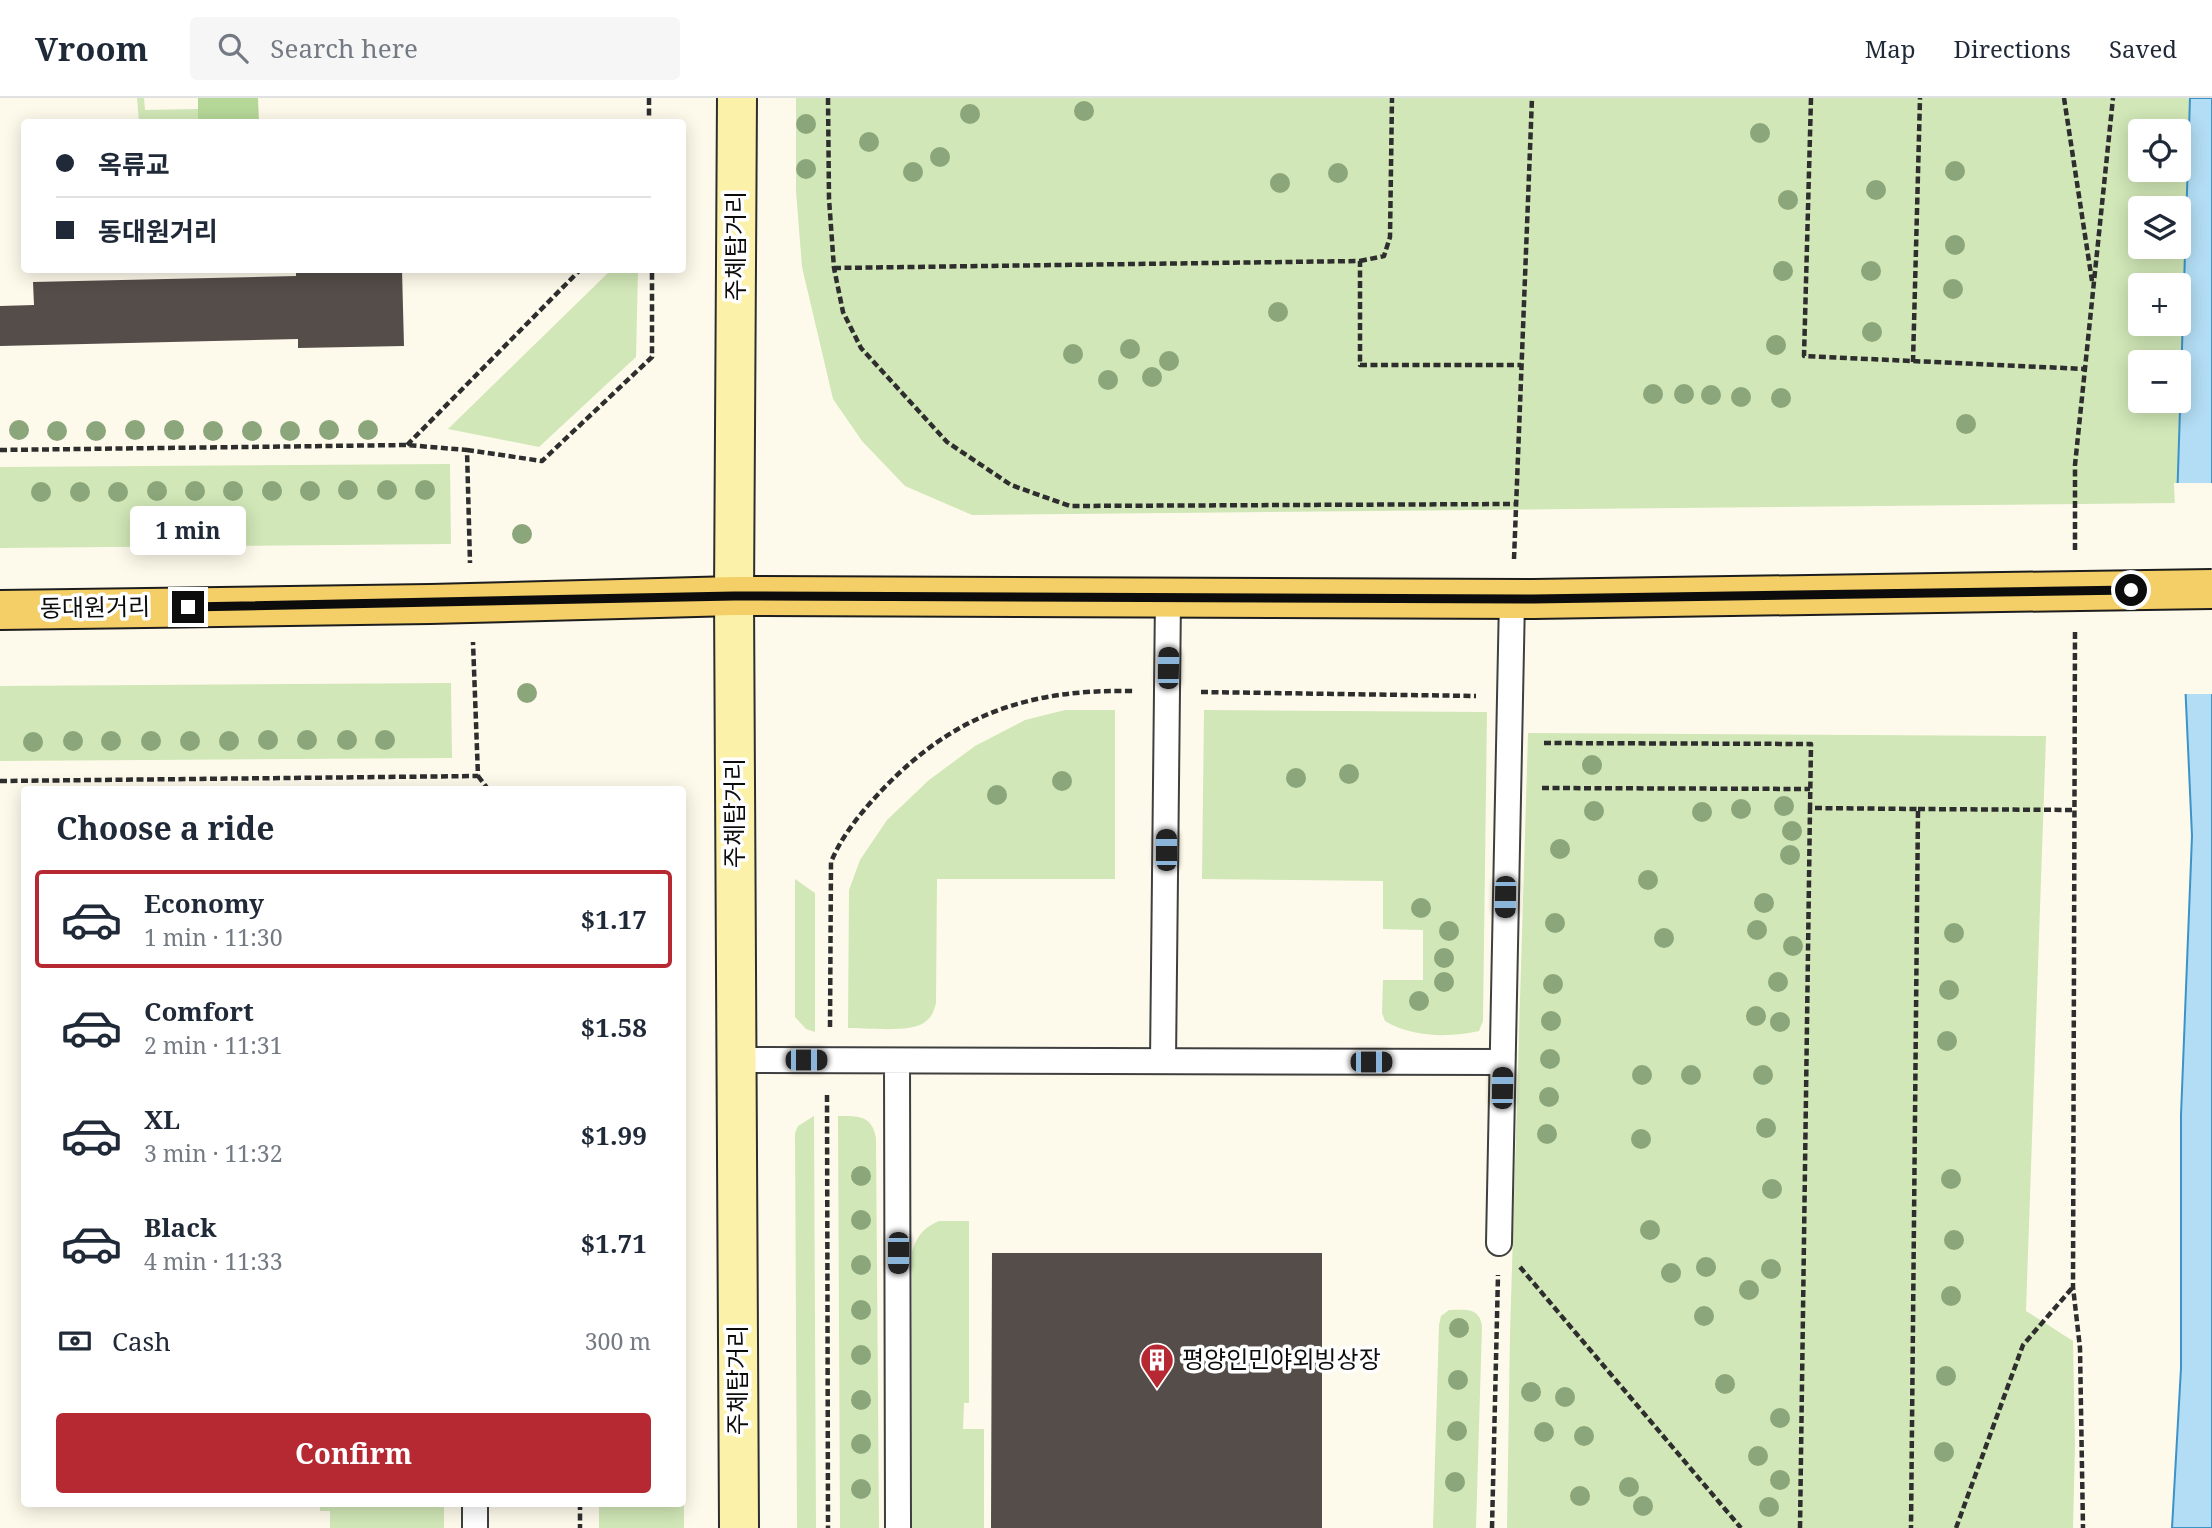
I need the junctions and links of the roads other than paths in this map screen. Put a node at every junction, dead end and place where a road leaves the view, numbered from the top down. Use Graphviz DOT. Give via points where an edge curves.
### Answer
graph roads {
  1 [pos="737,98"];
  2 [pos="2212,589"];
  3 [pos="734,596"];
  4 [pos="1168,598"];
  5 [pos="1523,599"];
  6 [pos="0,610"];
  7 [pos="736,1060"];
  8 [pos="897,1061"];
  9 [pos="1163,1061"];
  10 [pos="1502,1062"];
  11 [pos="1499,1243"];
  12 [pos="475,1507"];
  13 [pos="475,1528"];
  14 [pos="739,1528"];
  15 [pos="898,1528"];
  1 -- 3 [label="main road, 주체탑거리"];
  2 -- 5 [label="main road, 동대원거리, bridge"];
  3 -- 4 [label="main road, 동대원거리"];
  3 -- 6 [label="main road, 동대원거리"];
  3 -- 7 [label="main road, 주체탑거리"];
  4 -- 5 [label="main road, 동대원거리"];
  4 -- 9 [label="lane"];
  5 -- 10 [label="lane" via="1509,696"];
  7 -- 8 [label="lane"];
  7 -- 14 [label="main road, 주체탑거리"];
  8 -- 9 [label="lane"];
  8 -- 15 [label="lane"];
  9 -- 10 [label="lane"];
  10 -- 11 [label="lane"];
  12 -- 13 [label="lane"];
}
